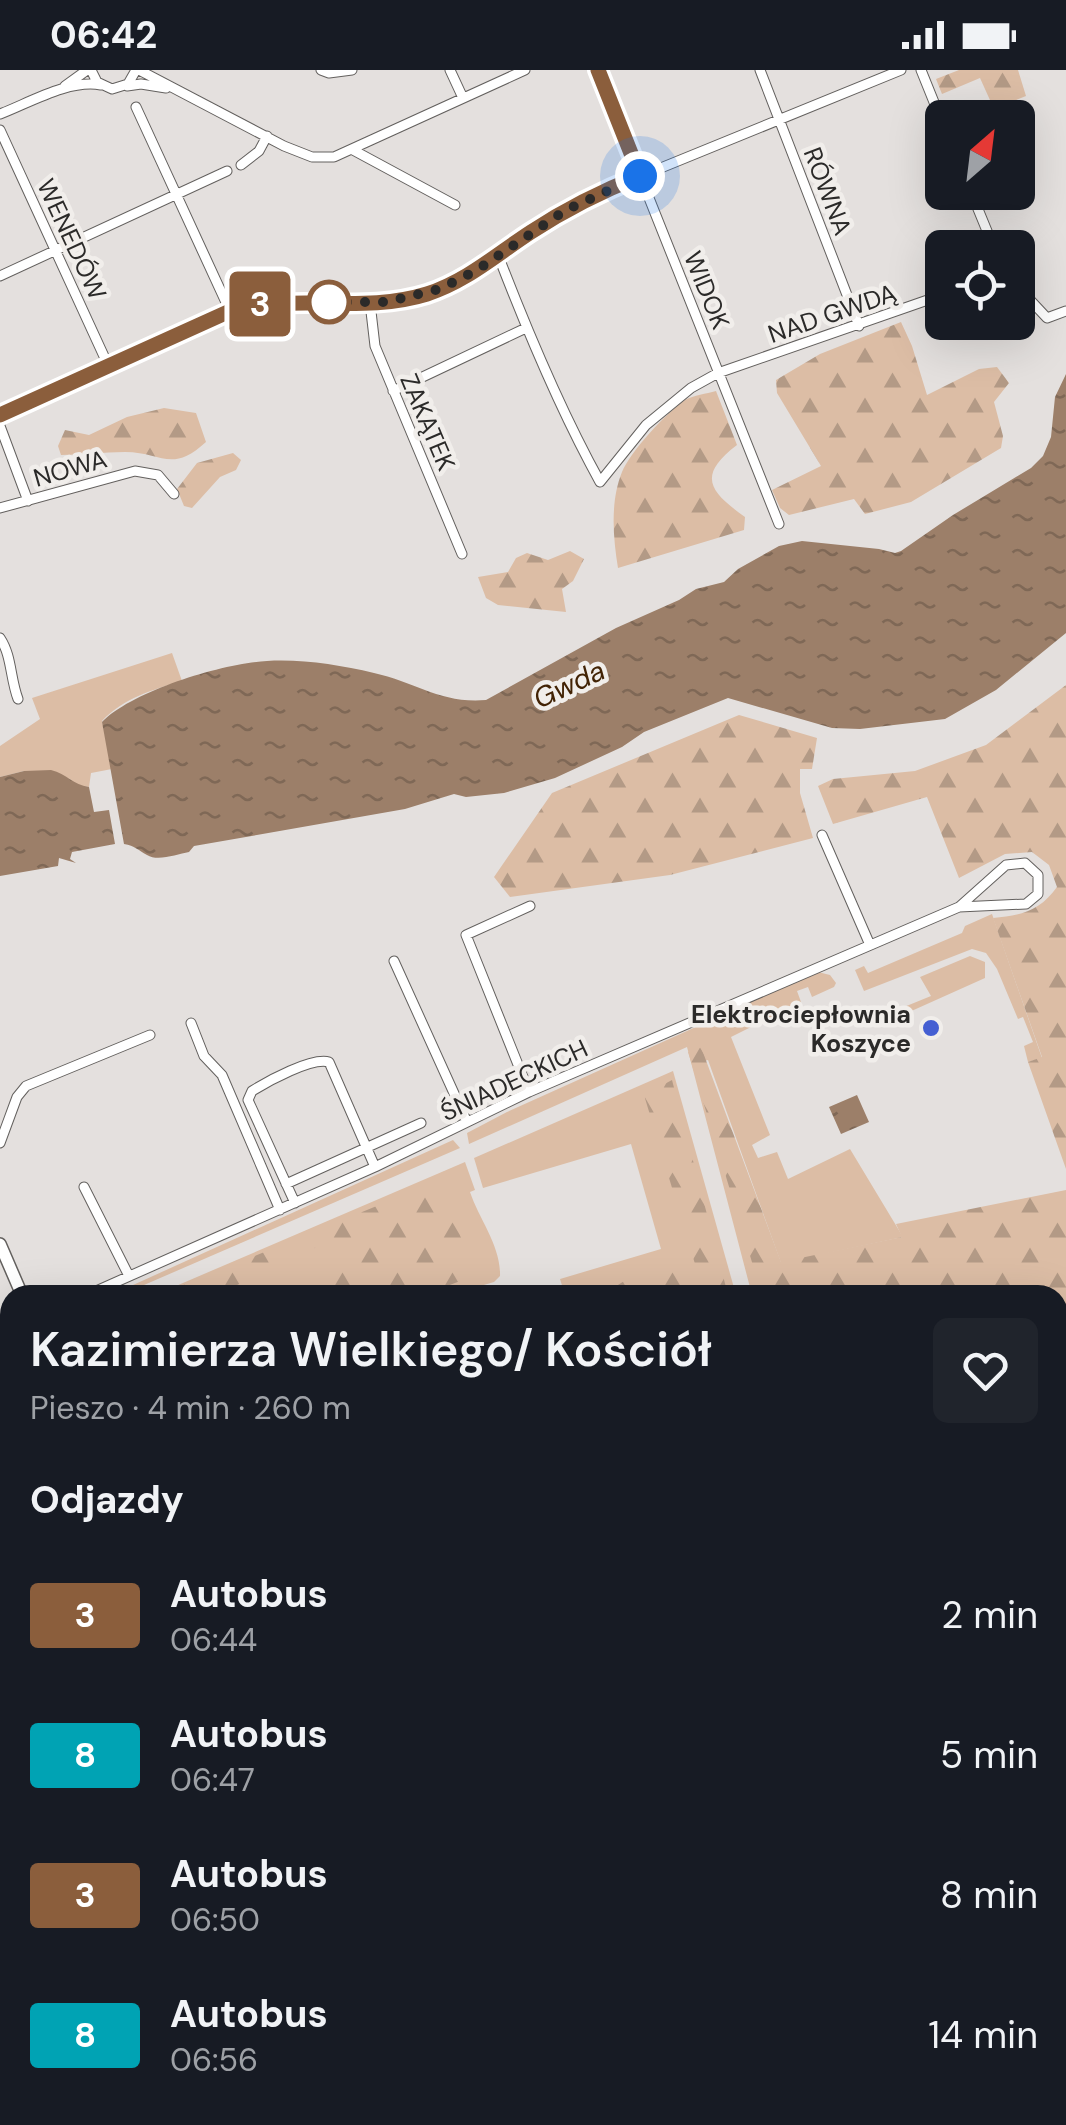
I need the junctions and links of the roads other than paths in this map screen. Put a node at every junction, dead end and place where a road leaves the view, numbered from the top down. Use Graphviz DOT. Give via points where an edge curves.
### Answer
graph roads {
  1 [pos="89,70"];
  2 [pos="138,70"];
  3 [pos="322,70"];
  4 [pos="352,70"];
  5 [pos="450,70"];
  6 [pos="525,70"];
  7 [pos="598,70"];
  8 [pos="760,70"];
  9 [pos="901,70"];
  10 [pos="921,70"];
  11 [pos="101,85"];
  12 [pos="124,87"];
  13 [pos="173,89"];
  14 [pos="54,92"];
  15 [pos="463,98"];
  16 [pos="933,100"];
  17 [pos="136,107"];
  18 [pos="0,114"];
  19 [pos="779,120"];
  20 [pos="0,130"];
  21 [pos="267,136"];
  22 [pos="353,150"];
  23 [pos="241,165"];
  24 [pos="227,171"];
  25 [pos="640,176"];
  26 [pos="176,194"];
  27 [pos="454,204"];
  28 [pos="55,250"];
  29 [pos="498,256"];
  30 [pos="0,276"];
  31 [pos="925,300"];
  32 [pos="370,303"];
  33 [pos="1035,305"];
  34 [pos="230,311"];
  35 [pos="1066,311"];
  36 [pos="858,326"];
  37 [pos="526,328"];
  38 [pos="108,365"];
  39 [pos="718,373"];
  40 [pos="394,391"];
  41 [pos="0,415"];
  42 [pos="0,426"];
  43 [pos="174,494"];
  44 [pos="28,501"];
  45 [pos="0,508"];
  46 [pos="779,524"];
  47 [pos="462,554"];
  48 [pos="0,638"];
  49 [pos="18,698"];
  50 [pos="822,835"];
  51 [pos="530,906"];
  52 [pos="959,906"];
  53 [pos="870,945"];
  54 [pos="394,961"];
  55 [pos="191,1023"];
  56 [pos="150,1035"];
  57 [pos="529,1092"];
  58 [pos="467,1122"];
  59 [pos="421,1123"];
  60 [pos="0,1143"];
  61 [pos="366,1148"];
  62 [pos="375,1167"];
  63 [pos="286,1184"];
  64 [pos="84,1186"];
  65 [pos="295,1203"];
  66 [pos="280,1210"];
  67 [pos="0,1244"];
  68 [pos="129,1276"];
  69 [pos="18,1285"];
  70 [pos="109,1285"];
  1 -- 11 [label="street"];
  1 -- 14 [label="street"];
  2 -- 12 [label="street"];
  2 -- 13 [label="street"];
  3 -- 4 [label="street"];
  5 -- 15 [label="street"];
  6 -- 15 [label="street"];
  7 -- 25 [label="street, WIDOK"];
  8 -- 19 [label="street, RÓWNA"];
  9 -- 19 [label="street"];
  10 -- 16 [label="street"];
  11 -- 12 [label="street"];
  11 -- 14 [label="street"];
  12 -- 13 [label="street"];
  13 -- 21 [label="street"];
  14 -- 18 [label="street"];
  15 -- 22 [label="street"];
  17 -- 26 [label="street"];
  19 -- 25 [label="street"];
  19 -- 36 [label="street, RÓWNA"];
  20 -- 28 [label="street, WENEDÓW"];
  21 -- 22 [label="street" via="312,157"];
  21 -- 23 [label="street"];
  22 -- 27 [label="street"];
  24 -- 26 [label="street"];
  25 -- 29 [label="street" via="566,210"];
  25 -- 39 [label="street, WIDOK"];
  26 -- 28 [label="street"];
  26 -- 34 [label="street"];
  28 -- 30 [label="street"];
  28 -- 38 [label="street, WENEDÓW"];
  29 -- 32 [label="street" via="427,294"];
  29 -- 37 [label="street"];
  31 -- 36 [label="street, NAD GWDĄ"];
  32 -- 34 [label="street" via="268,303"];
  32 -- 40 [label="street, ZAKĄTEK" via="372,336"];
  33 -- 35 [label="street" via="1047,318"];
  34 -- 38 [label="street"];
  36 -- 39 [label="street, NAD GWDĄ"];
  37 -- 39 [label="street, NAD GWDĄ" via="600,482 646,425"];
  37 -- 40 [label="street"];
  38 -- 41 [label="street"];
  39 -- 46 [label="street, WIDOK"];
  40 -- 47 [label="street, ZAKĄTEK"];
  42 -- 44 [label="street, NOWA"];
  43 -- 44 [label="street, NOWA" via="158,476 135,472"];
  44 -- 45 [label="street, NOWA"];
  48 -- 49 [label="street"];
  50 -- 53 [label="street"];
  51 -- 57 [label="street" via="466,935"];
  52 -- 52 [label="street" via="1026,904 1038,894 1039,878 1027,864 1011,863"];
  52 -- 53 [label="street, ŚNIADECKICH"];
  53 -- 57 [label="street, ŚNIADECKICH"];
  54 -- 58 [label="street"];
  55 -- 66 [label="street" via="204,1056 222,1074"];
  56 -- 60 [label="street" via="26,1086"];
  57 -- 58 [label="street, ŚNIADECKICH"];
  58 -- 62 [label="street, ŚNIADECKICH"];
  59 -- 61 [label="street"];
  61 -- 62 [label="street"];
  61 -- 63 [label="street"];
  61 -- 63 [label="street" via="330,1062 316,1061 257,1087 248,1100"];
  62 -- 65 [label="street, ŚNIADECKICH"];
  63 -- 65 [label="street"];
  64 -- 68 [label="street"];
  65 -- 66 [label="street, ŚNIADECKICH"];
  66 -- 68 [label="street, ŚNIADECKICH"];
  67 -- 69 [label="street"];
  68 -- 70 [label="street, ŚNIADECKICH"];
}
